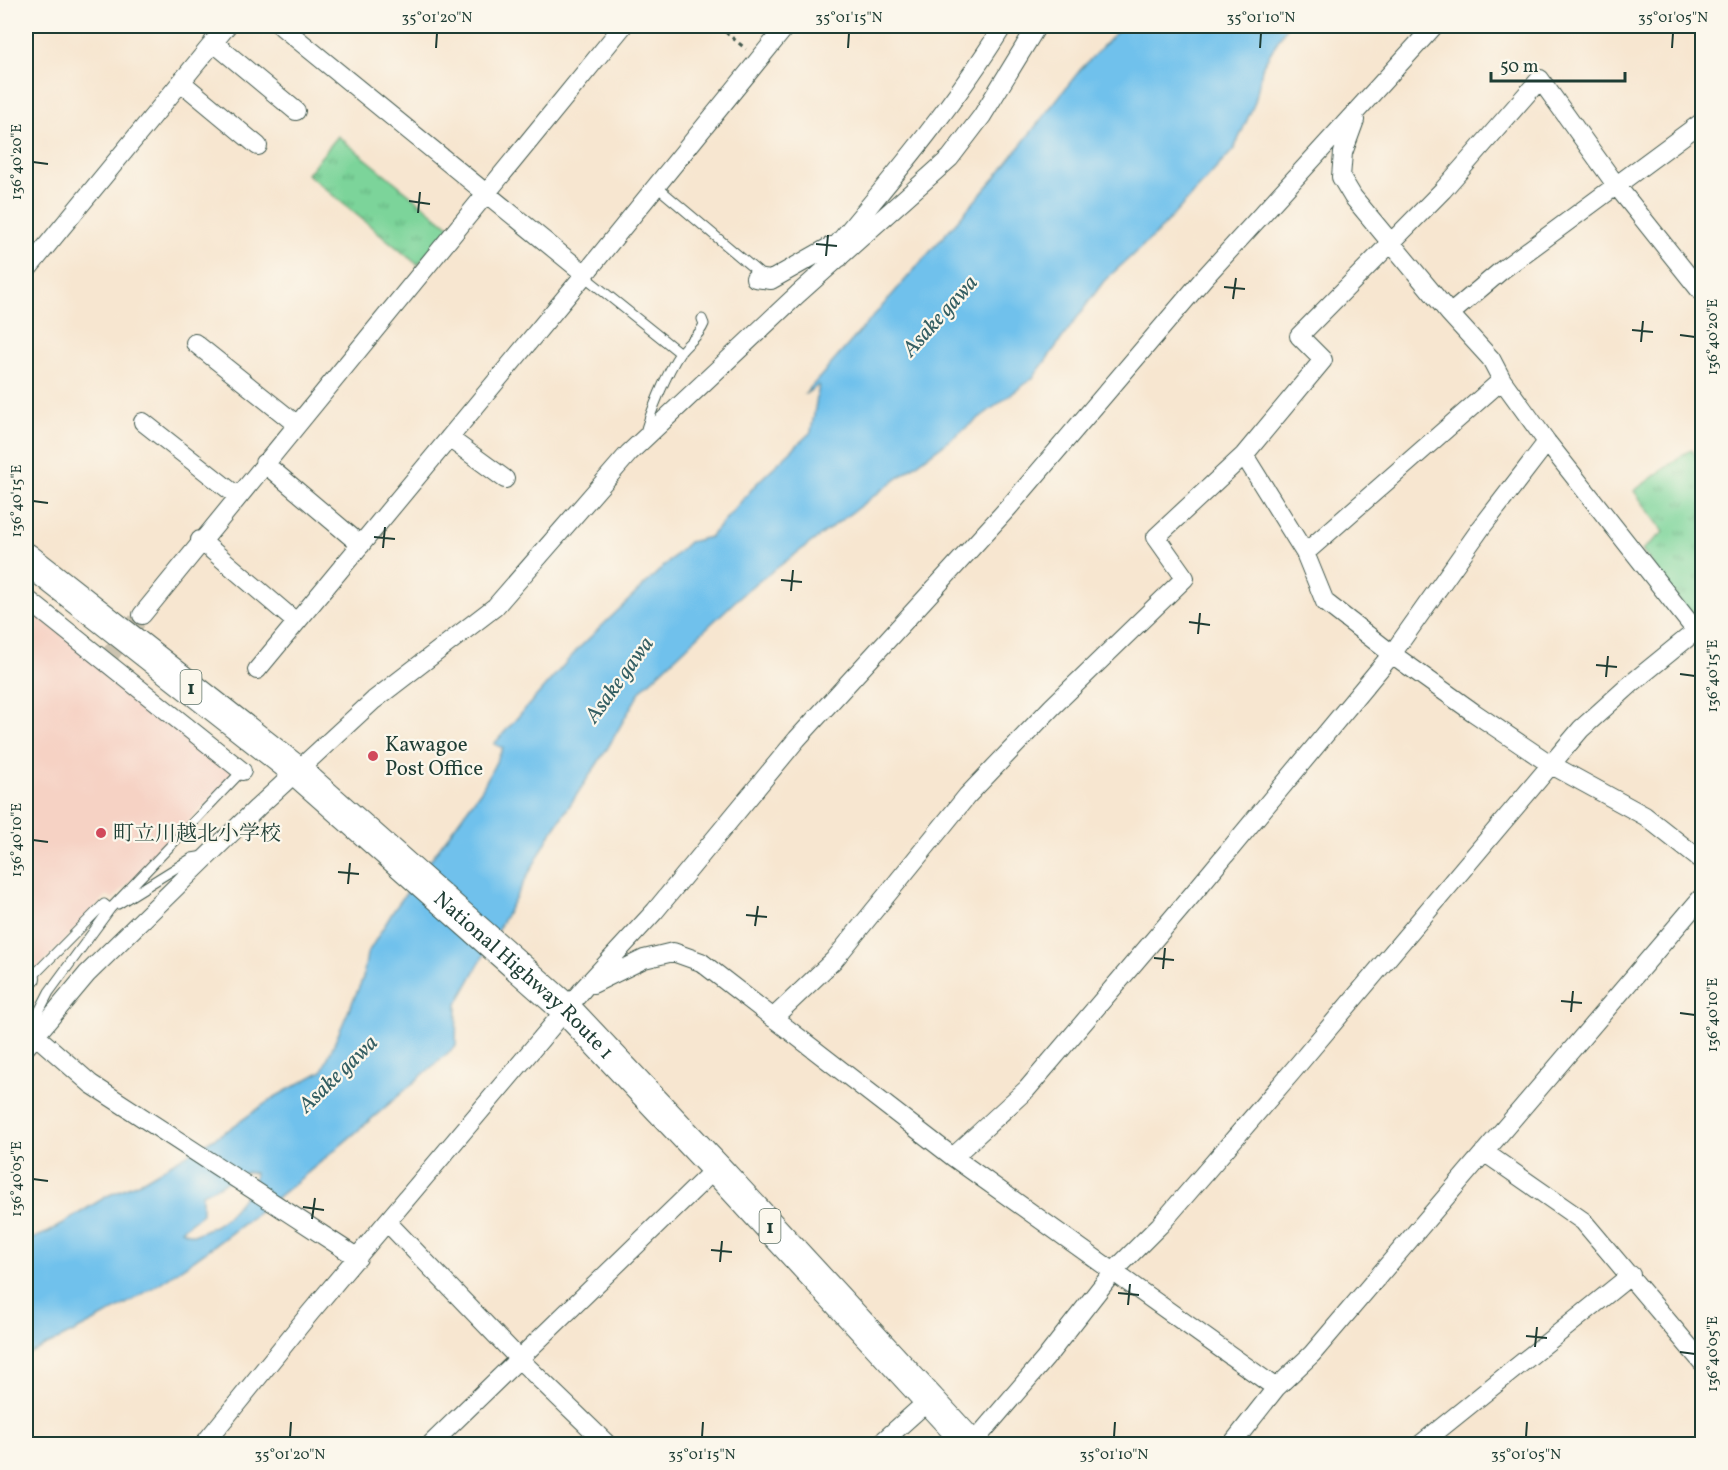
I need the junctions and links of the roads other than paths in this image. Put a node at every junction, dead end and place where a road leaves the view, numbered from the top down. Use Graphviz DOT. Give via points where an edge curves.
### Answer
graph roads {
  1 [pos="227,26"];
  2 [pos="281,26"];
  3 [pos="624,26"];
  4 [pos="786,26"];
  5 [pos="1003,26"];
  6 [pos="1038,26"];
  7 [pos="1434,26"];
  8 [pos="213,42"];
  9 [pos="181,82"];
  10 [pos="1362,104"];
  11 [pos="296,111"];
  12 [pos="1702,122"];
  13 [pos="258,146"];
  14 [pos="1616,185"];
  15 [pos="656,186"];
  16 [pos="485,194"];
  17 [pos="1390,243"];
  18 [pos="838,252"];
  19 [pos="26,271"];
  20 [pos="585,274"];
  21 [pos="757,275"];
  22 [pos="1702,293"];
  23 [pos="1450,314"];
  24 [pos="702,319"];
  25 [pos="195,343"];
  26 [pos="680,353"];
  27 [pos="1502,380"];
  28 [pos="143,422"];
  29 [pos="296,424"];
  30 [pos="449,438"];
  31 [pos="642,441"];
  32 [pos="1547,442"];
  33 [pos="1244,454"];
  34 [pos="264,463"];
  35 [pos="505,479"];
  36 [pos="237,496"];
  37 [pos="200,540"];
  38 [pos="361,545"];
  39 [pos="1305,553"];
  40 [pos="26,558"];
  41 [pos="26,598"];
  42 [pos="142,615"];
  43 [pos="296,622"];
  44 [pos="1699,629"];
  45 [pos="1392,654"];
  46 [pos="257,670"];
  47 [pos="1550,764"];
  48 [pos="243,771"];
  49 [pos="298,772"];
  50 [pos="210,855"];
  51 [pos="1702,861"];
  52 [pos="1702,897"];
  53 [pos="111,909"];
  54 [pos="28,975"];
  55 [pos="575,999"];
  56 [pos="773,1018"];
  57 [pos="29,1041"];
  58 [pos="1484,1152"];
  59 [pos="953,1157"];
  60 [pos="716,1168"];
  61 [pos="388,1223"];
  62 [pos="358,1258"];
  63 [pos="1113,1272"];
  64 [pos="1631,1275"];
  65 [pos="520,1360"];
  66 [pos="1702,1362"];
  67 [pos="1276,1388"];
  68 [pos="928,1400"];
  69 [pos="204,1444"];
  70 [pos="431,1444"];
  71 [pos="607,1444"];
  72 [pos="880,1444"];
  73 [pos="971,1444"];
  74 [pos="1232,1444"];
  75 [pos="1421,1444"];
  1 -- 8 [label="street"];
  2 -- 16 [label="street"];
  3 -- 16 [label="street"];
  4 -- 15 [label="street"];
  5 -- 18 [label="street" via="937,123"];
  6 -- 18 [label="street" via="968,138 950,158"];
  7 -- 10 [label="street"];
  8 -- 9 [label="street"];
  8 -- 11 [label="street"];
  9 -- 13 [label="street"];
  9 -- 19 [label="street"];
  10 -- 17 [label="street" via="1343,153 1341,177"];
  10 -- 55 [label="street" via="1204,278 1008,508 797,739 655,911"];
  12 -- 14 [label="street"];
  14 -- 17 [label="street" via="1540,79 1443,190"];
  14 -- 22 [label="street"];
  14 -- 23 [label="street"];
  15 -- 20 [label="street"];
  15 -- 21 [label="lane"];
  16 -- 20 [label="street"];
  16 -- 29 [label="street"];
  17 -- 23 [label="street"];
  17 -- 33 [label="street" via="1299,336 1323,360"];
  18 -- 21 [label="street" via="831,246 771,280"];
  18 -- 31 [label="street"];
  20 -- 26 [label="lane"];
  20 -- 30 [label="street"];
  23 -- 27 [label="street" via="1491,359"];
  24 -- 26 [label="lane" via="701,332"];
  25 -- 29 [label="street"];
  26 -- 31 [label="lane" via="648,418"];
  27 -- 32 [label="street"];
  27 -- 39 [label="street"];
  28 -- 36 [label="street"];
  29 -- 34 [label="street"];
  30 -- 35 [label="street"];
  30 -- 38 [label="street"];
  31 -- 49 [label="street" via="495,608 374,700"];
  32 -- 44 [label="street"];
  32 -- 45 [label="street"];
  33 -- 39 [label="street"];
  33 -- 56 [label="street" via="1156,537 1185,578 975,788 834,960"];
  34 -- 36 [label="street"];
  34 -- 38 [label="street"];
  36 -- 37 [label="street"];
  37 -- 42 [label="street"];
  37 -- 43 [label="street"];
  38 -- 43 [label="street"];
  39 -- 45 [label="street" via="1325,602"];
  40 -- 49 [label="highway, National Highway Route 1 / 1"];
  41 -- 48 [label="street" via="107,658"];
  43 -- 46 [label="street"];
  44 -- 47 [label="street" via="1581,729"];
  45 -- 47 [label="street"];
  45 -- 59 [label="street" via="1026,1089"];
  47 -- 51 [label="street" via="1645,816"];
  47 -- 63 [label="street" via="1160,1225"];
  48 -- 53 [label="lane"];
  49 -- 50 [label="street"];
  49 -- 55 [label="highway, National Highway Route 1 / 1" via="541,986"];
  50 -- 53 [label="lane" via="192,858"];
  50 -- 57 [label="street" via="87,974"];
  52 -- 58 [label="street"];
  53 -- 54 [label="lane" via="104,904"];
  53 -- 57 [label="lane" via="49,992 30,1029"];
  55 -- 56 [label="street" via="644,959 673,951 701,962"];
  55 -- 60 [label="highway, National Highway Route 1 / 1"];
  55 -- 61 [label="street"];
  56 -- 59 [label="street"];
  57 -- 62 [label="street"];
  58 -- 64 [label="street" via="1583,1221"];
  58 -- 67 [label="street" via="1312,1354"];
  59 -- 63 [label="street"];
  60 -- 65 [label="street"];
  60 -- 68 [label="highway, National Highway Route 1 / 1"];
  61 -- 62 [label="street"];
  61 -- 65 [label="street"];
  62 -- 69 [label="street"];
  63 -- 67 [label="street"];
  63 -- 73 [label="street"];
  64 -- 66 [label="street"];
  64 -- 75 [label="street"];
  65 -- 70 [label="street"];
  65 -- 71 [label="street"];
  67 -- 74 [label="street"];
  68 -- 72 [label="street"];
  68 -- 73 [label="highway, National Highway Route 1 / 1"];
}
